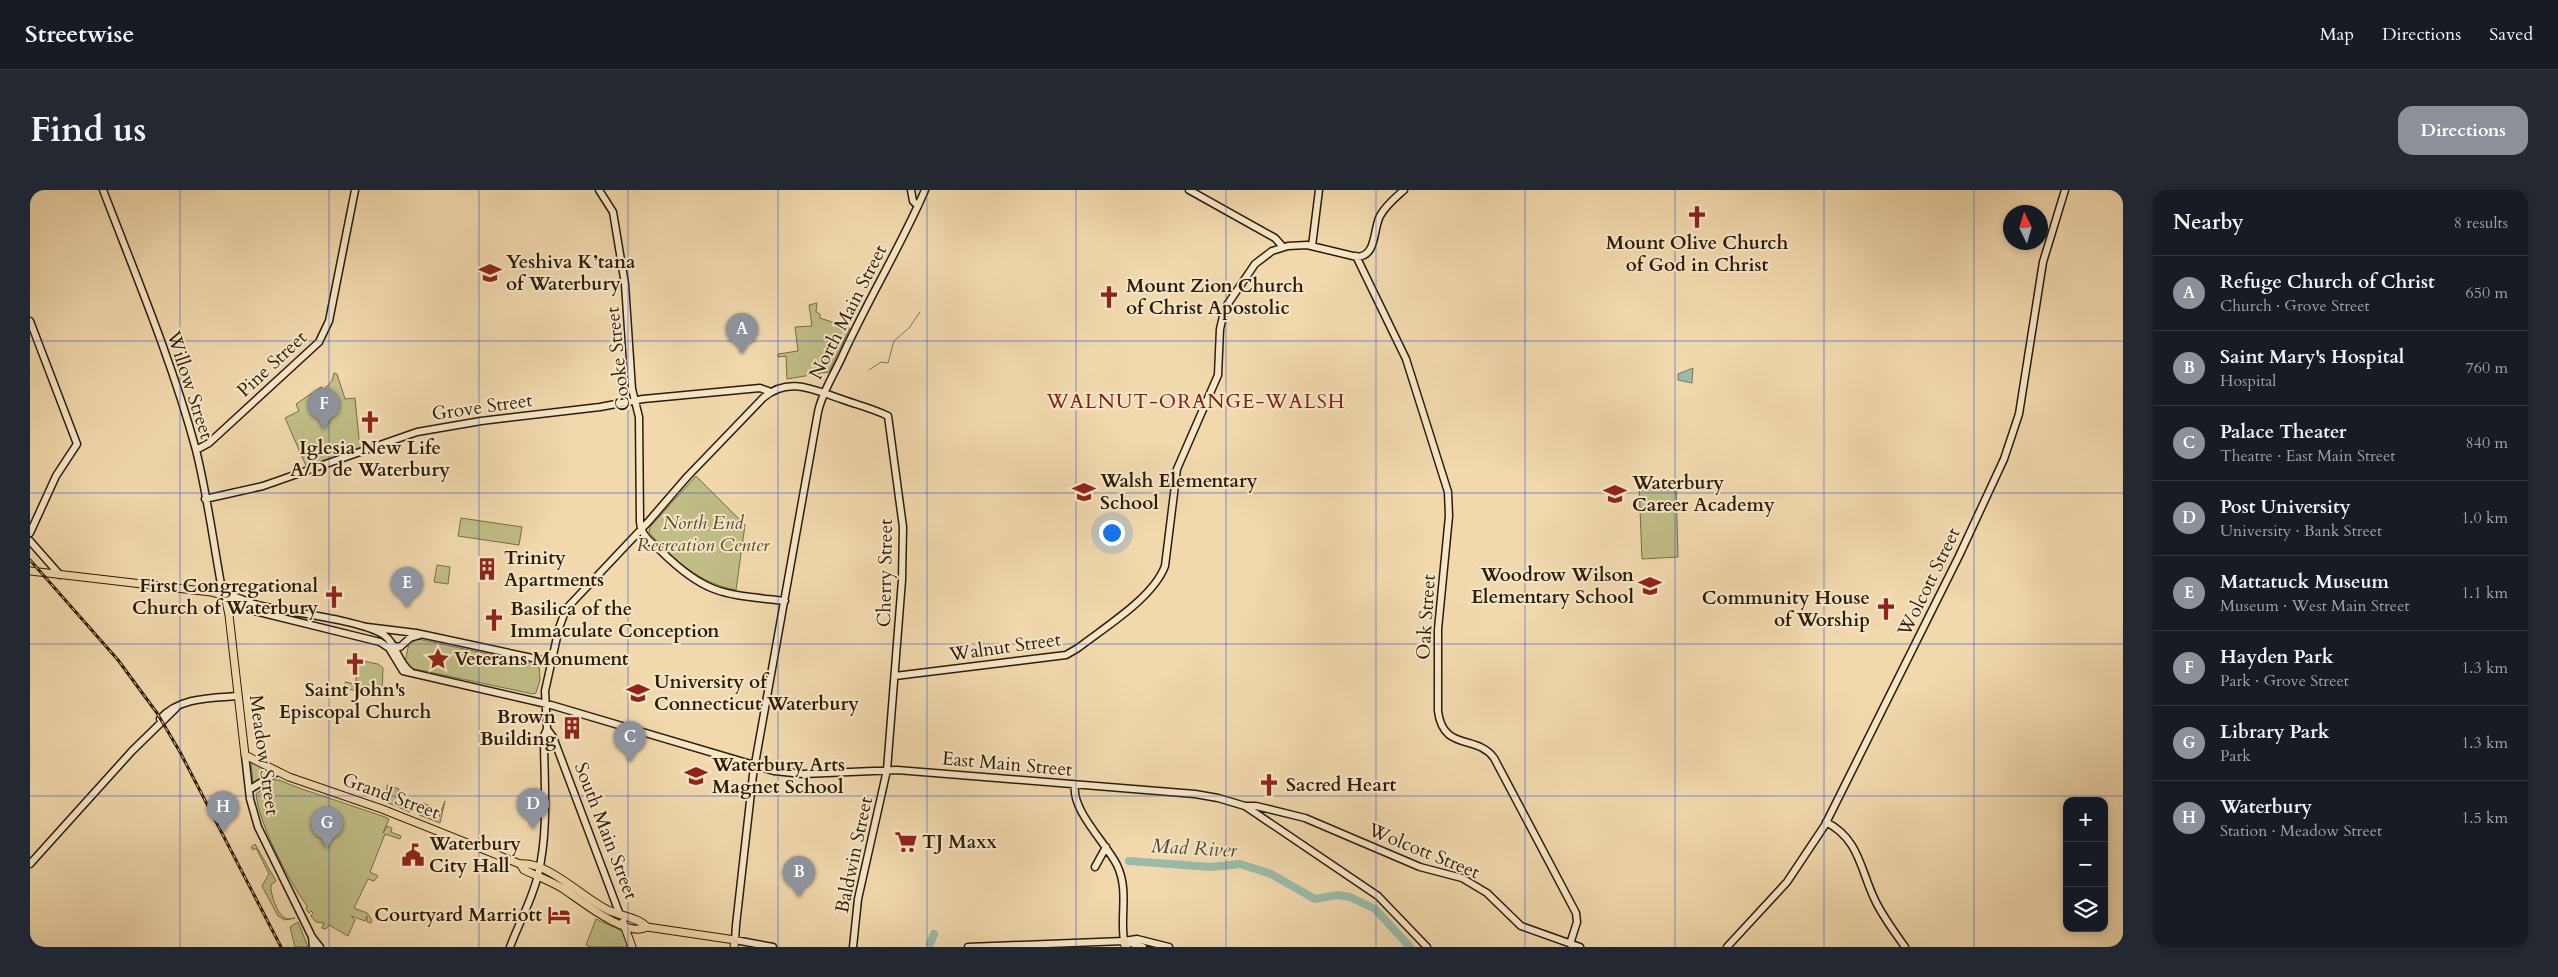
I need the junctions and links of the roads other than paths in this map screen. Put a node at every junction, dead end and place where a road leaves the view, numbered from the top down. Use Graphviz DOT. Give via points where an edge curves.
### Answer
graph roads {
  1 [pos="103,190"];
  2 [pos="356,190"];
  3 [pos="599,190"];
  4 [pos="911,190"];
  5 [pos="925,190"];
  6 [pos="1189,190"];
  7 [pos="1319,190"];
  8 [pos="1404,190"];
  9 [pos="2065,190"];
  10 [pos="918,206"];
  11 [pos="1312,246"];
  12 [pos="1283,247"];
  13 [pos="1356,256"];
  14 [pos="30,321"];
  15 [pos="771,392"];
  16 [pos="824,393"];
  17 [pos="635,400"];
  18 [pos="196,450"];
  19 [pos="205,499"];
  20 [pos="640,506"];
  21 [pos="657,512"];
  22 [pos="641,529"];
  23 [pos="30,533"];
  24 [pos="30,542"];
  25 [pos="30,571"];
  26 [pos="60,575"];
  27 [pos="225,596"];
  28 [pos="784,601"];
  29 [pos="366,627"];
  30 [pos="410,631"];
  31 [pos="420,635"];
  32 [pos="405,642"];
  33 [pos="390,646"];
  34 [pos="551,662"];
  35 [pos="403,663"];
  36 [pos="412,673"];
  37 [pos="895,676"];
  38 [pos="238,696"];
  39 [pos="544,703"];
  40 [pos="547,729"];
  41 [pos="245,755"];
  42 [pos="559,755"];
  43 [pos="545,758"];
  44 [pos="755,766"];
  45 [pos="887,770"];
  46 [pos="277,772"];
  47 [pos="1075,785"];
  48 [pos="249,790"];
  49 [pos="1245,806"];
  50 [pos="1826,822"];
  51 [pos="1106,847"];
  52 [pos="30,864"];
  53 [pos="1094,867"];
  54 [pos="539,872"];
  55 [pos="620,915"];
  56 [pos="624,925"];
  57 [pos="647,927"];
  58 [pos="312,937"];
  59 [pos="735,943"];
  60 [pos="1125,944"];
  61 [pos="1570,944"];
  62 [pos="313,947"];
  63 [pos="320,947"];
  64 [pos="510,947"];
  65 [pos="632,947"];
  66 [pos="773,947"];
  67 [pos="853,947"];
  68 [pos="968,947"];
  69 [pos="1143,947"];
  70 [pos="1169,947"];
  71 [pos="1427,947"];
  72 [pos="1580,947"];
  73 [pos="1728,947"];
  74 [pos="1905,947"];
  1 -- 18 [label="main road, Willow Street" via="146,298"];
  2 -- 18 [label="main road, Pine Street" via="330,318 319,342 209,444"];
  3 -- 17 [label="main road, Cooke Street" via="612,209 619,239"];
  4 -- 10 [label="main road" via="913,201"];
  5 -- 10 [label="main road, North Main Street"];
  6 -- 12 [label="main road" via="1275,238"];
  7 -- 11 [label="main road"];
  8 -- 13 [label="main road" via="1380,217 1370,251 1364,256"];
  9 -- 50 [label="main road, Wolcott Street" via="2042,262 2019,414 2012,440 1959,556"];
  10 -- 16 [label="main road, North Main Street"];
  11 -- 12 [label="main road, Walnut Street"];
  11 -- 13 [label="main road, Walnut Street"];
  12 -- 37 [label="main road, Walnut Street" via="1266,254 1254,264 1224,310 1218,375 1179,463 1166,562 1161,576 1150,590 1066,655"];
  13 -- 61 [label="main road, Oak Street" via="1406,359 1448,492 1449,516 1438,629 1440,722 1453,738 1485,749 1494,758 1576,913 1577,922"];
  14 -- 23 [label="main road" via="76,440 76,448 58,472"];
  15 -- 16 [label="main road, North Main Street" via="793,385"];
  15 -- 17 [label="main road, Grove Street" via="761,388"];
  15 -- 21 [label="main road, North Main Street" via="687,476"];
  16 -- 28 [label="main road"];
  16 -- 37 [label="main road, Cherry Street" via="886,415 890,421 904,537"];
  17 -- 19 [label="main road, Grove Street" via="417,432 258,488"];
  17 -- 20 [label="main road, Cooke Street" via="639,417"];
  18 -- 19 [label="main road, Willow Street"];
  19 -- 27 [label="main road, Willow Street"];
  20 -- 21 [label="main road" via="645,513"];
  20 -- 22 [label="main road, Cooke Street"];
  21 -- 22 [label="main road, North Main Street"];
  22 -- 28 [label="main road" via="685,574 703,586 729,594"];
  22 -- 34 [label="main road, North Main Street" via="566,609"];
  24 -- 26 [label="main road"];
  25 -- 26 [label="main road"];
  26 -- 27 [label="main road"];
  27 -- 29 [label="main road"];
  27 -- 33 [label="main road" via="246,609"];
  27 -- 38 [label="main road, Meadow Street" via="230,615"];
  28 -- 44 [label="main road"];
  29 -- 30 [label="main road"];
  29 -- 33 [label="main road" via="382,634"];
  30 -- 31 [label="main road"];
  30 -- 33 [label="main road" via="393,635"];
  31 -- 32 [label="main road"];
  31 -- 34 [label="main road"];
  32 -- 33 [label="main road" via="399,647"];
  32 -- 35 [label="main road"];
  33 -- 35 [label="main road"];
  33 -- 36 [label="main road" via="400,669"];
  34 -- 39 [label="main road, North Main Street"];
  35 -- 36 [label="main road"];
  36 -- 39 [label="main road, East Main Street"];
  37 -- 45 [label="main road, Cherry Street"];
  38 -- 41 [label="main road, Meadow Street"];
  38 -- 52 [label="main road" via="197,700 168,711"];
  39 -- 40 [label="main road, North Main Street"];
  39 -- 44 [label="main road, East Main Street"];
  40 -- 42 [label="main road, South Main Street"];
  40 -- 43 [label="main road" via="544,736"];
  41 -- 46 [label="main road, Grand Street"];
  41 -- 48 [label="main road, Meadow Street"];
  42 -- 43 [label="main road" via="550,753"];
  42 -- 55 [label="main road, South Main Street"];
  43 -- 54 [label="main road" via="544,827"];
  44 -- 45 [label="main road, East Main Street" via="798,774"];
  44 -- 59 [label="main road"];
  45 -- 47 [label="main road, East Main Street"];
  45 -- 67 [label="main road, Baldwin Street" via="858,899"];
  46 -- 48 [label="main road"];
  46 -- 54 [label="main road, Grand Street" via="382,808 520,864 527,864"];
  47 -- 49 [label="main road, East Main Street" via="1202,795"];
  47 -- 51 [label="main road" via="1077,803"];
  48 -- 58 [label="main road, Meadow Street" via="260,834"];
  49 -- 61 [label="main road, Wolcott Street" via="1306,818 1420,867 1462,878 1487,893 1519,925"];
  49 -- 71 [label="main road, East Main Street" via="1378,896"];
  50 -- 73 [label="main road, Wolcott Street" via="1787,882"];
  50 -- 74 [label="main road" via="1844,834 1855,847 1879,908"];
  51 -- 53 [label="main road"];
  51 -- 60 [label="main road" via="1123,884"];
  54 -- 55 [label="main road, Grand Street" via="569,884 599,906"];
  54 -- 56 [label="main road, Grand Street" via="595,912"];
  54 -- 64 [label="main road"];
  55 -- 56 [label="main road, South Main Street"];
  55 -- 57 [label="main road, Grand Street"];
  56 -- 57 [label="main road, Grand Street" via="641,929"];
  56 -- 65 [label="main road, South Main Street"];
  57 -- 59 [label="main road"];
  58 -- 62 [label="main road, Meadow Street"];
  58 -- 63 [label="main road, Meadow Street"];
  59 -- 66 [label="main road"];
  60 -- 68 [label="main road"];
  60 -- 69 [label="main road"];
  60 -- 70 [label="main road" via="1137,939"];
  61 -- 72 [label="main road, Wolcott Street"];
}
